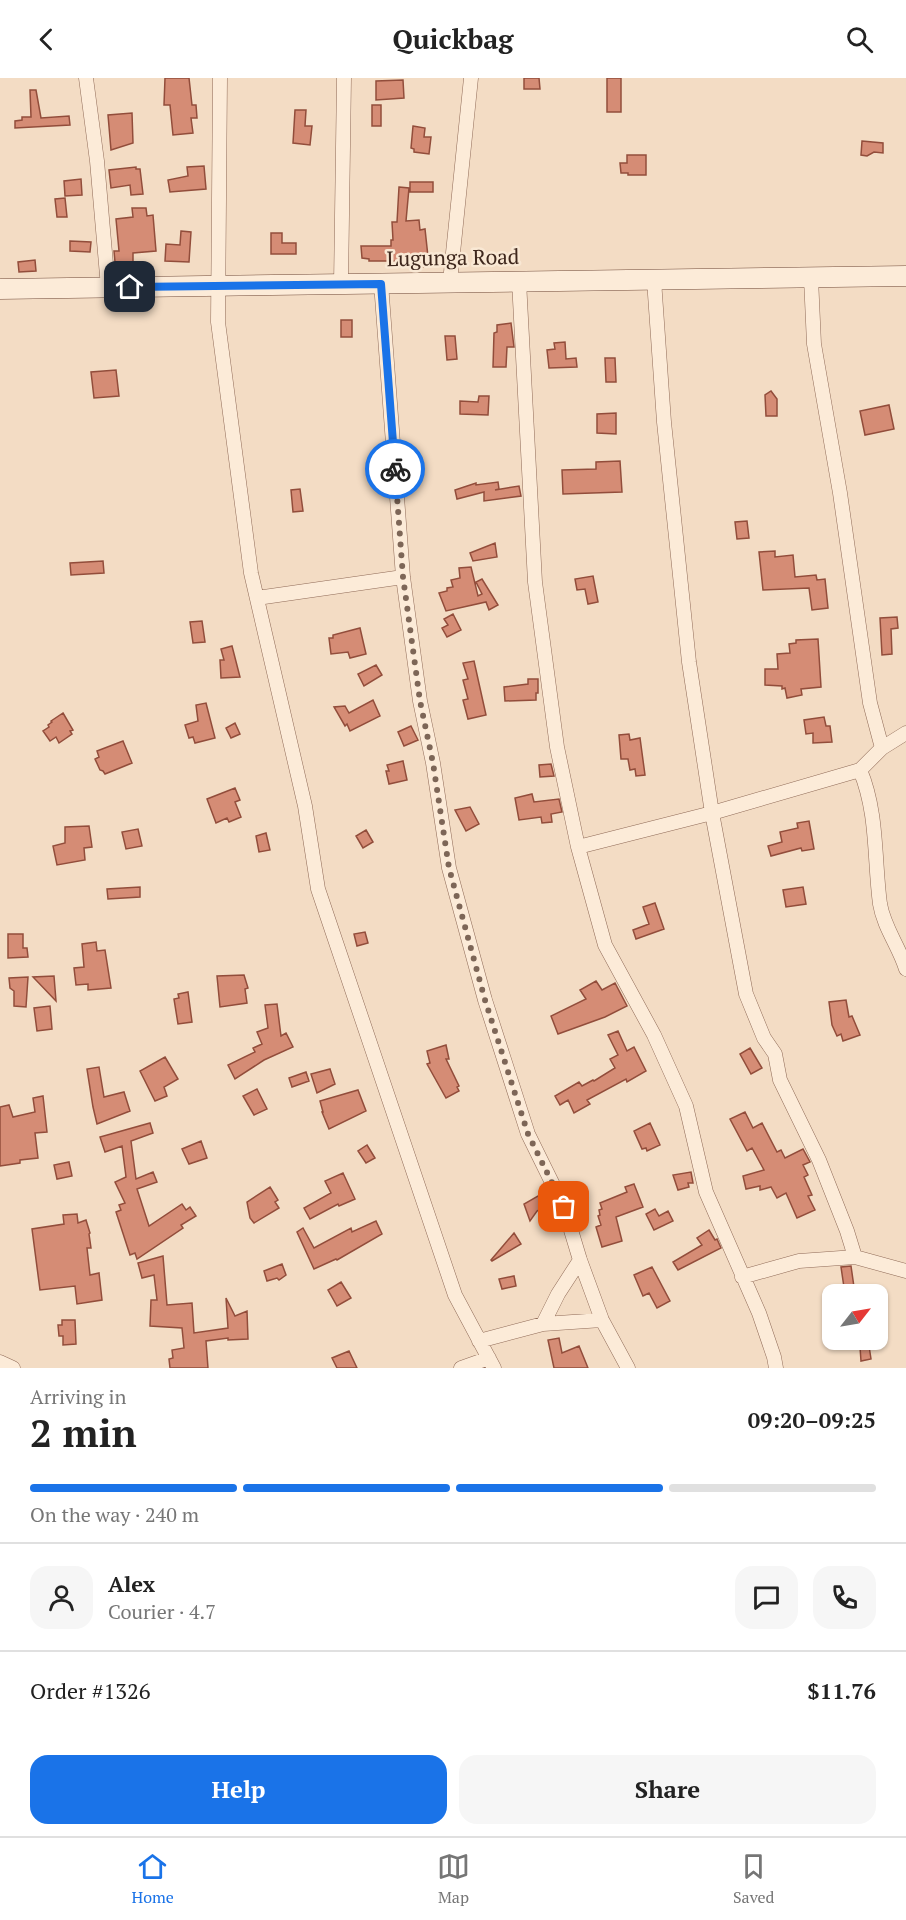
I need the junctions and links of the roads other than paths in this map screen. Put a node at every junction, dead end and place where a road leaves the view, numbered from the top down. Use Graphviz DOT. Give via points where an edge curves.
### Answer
graph roads {
  1 [pos="86,78"];
  2 [pos="220,78"];
  3 [pos="344,78"];
  4 [pos="471,78"];
  5 [pos="906,276"];
  6 [pos="812,278"];
  7 [pos="654,280"];
  8 [pos="450,282"];
  9 [pos="519,282"];
  10 [pos="341,284"];
  11 [pos="381,284"];
  12 [pos="220,286"];
  13 [pos="108,287"];
  14 [pos="0,289"];
  15 [pos="403,577"];
  16 [pos="257,598"];
  17 [pos="906,734"];
  18 [pos="882,748"];
  19 [pos="860,770"];
  20 [pos="712,813"];
  21 [pos="578,847"];
  22 [pos="906,969"];
  23 [pos="855,1257"];
  24 [pos="580,1260"];
  25 [pos="906,1271"];
  26 [pos="742,1277"];
  27 [pos="603,1320"];
  28 [pos="543,1324"];
  29 [pos="479,1341"];
  30 [pos="0,1362"];
  31 [pos="491,1363"];
  32 [pos="13,1368"];
  33 [pos="461,1368"];
  34 [pos="628,1368"];
  35 [pos="776,1368"];
  1 -- 13 [label="street"];
  2 -- 12 [label="street"];
  3 -- 10 [label="street"];
  4 -- 8 [label="street"];
  5 -- 6 [label="street, Lugunga Road"];
  6 -- 7 [label="street, Lugunga Road"];
  6 -- 18 [label="street" via="814,344 870,703"];
  7 -- 9 [label="street, Lugunga Road"];
  7 -- 20 [label="street" via="689,662"];
  8 -- 9 [label="street, Lugunga Road"];
  8 -- 11 [label="street, Lugunga Road"];
  9 -- 21 [label="street" via="535,582 556,747"];
  10 -- 11 [label="street, Lugunga Road"];
  10 -- 12 [label="street, Lugunga Road"];
  11 -- 15 [label="street"];
  12 -- 13 [label="street, Lugunga Road"];
  12 -- 16 [label="street" via="218,322"];
  13 -- 14 [label="street, Lugunga Road"];
  15 -- 16 [label="street"];
  15 -- 24 [label="street" via="449,868 485,1000 528,1134 564,1207"];
  16 -- 29 [label="street" via="305,806 318,889 455,1295"];
  17 -- 18 [label="street"];
  18 -- 19 [label="street"];
  19 -- 20 [label="street"];
  19 -- 22 [label="street" via="876,840 880,905 886,928"];
  20 -- 21 [label="street"];
  20 -- 23 [label="street" via="746,994 775,1054 780,1080 819,1160"];
  21 -- 26 [label="street" via="605,945 654,1035 686,1106 706,1192"];
  23 -- 25 [label="street"];
  23 -- 26 [label="street" via="799,1261"];
  24 -- 27 [label="street"];
  24 -- 28 [label="street"];
  26 -- 35 [label="street" via="759,1313"];
  27 -- 28 [label="street"];
  27 -- 34 [label="street"];
  28 -- 29 [label="street"];
  29 -- 31 [label="street"];
  30 -- 32 [label="street"];
  31 -- 33 [label="street"];
}
